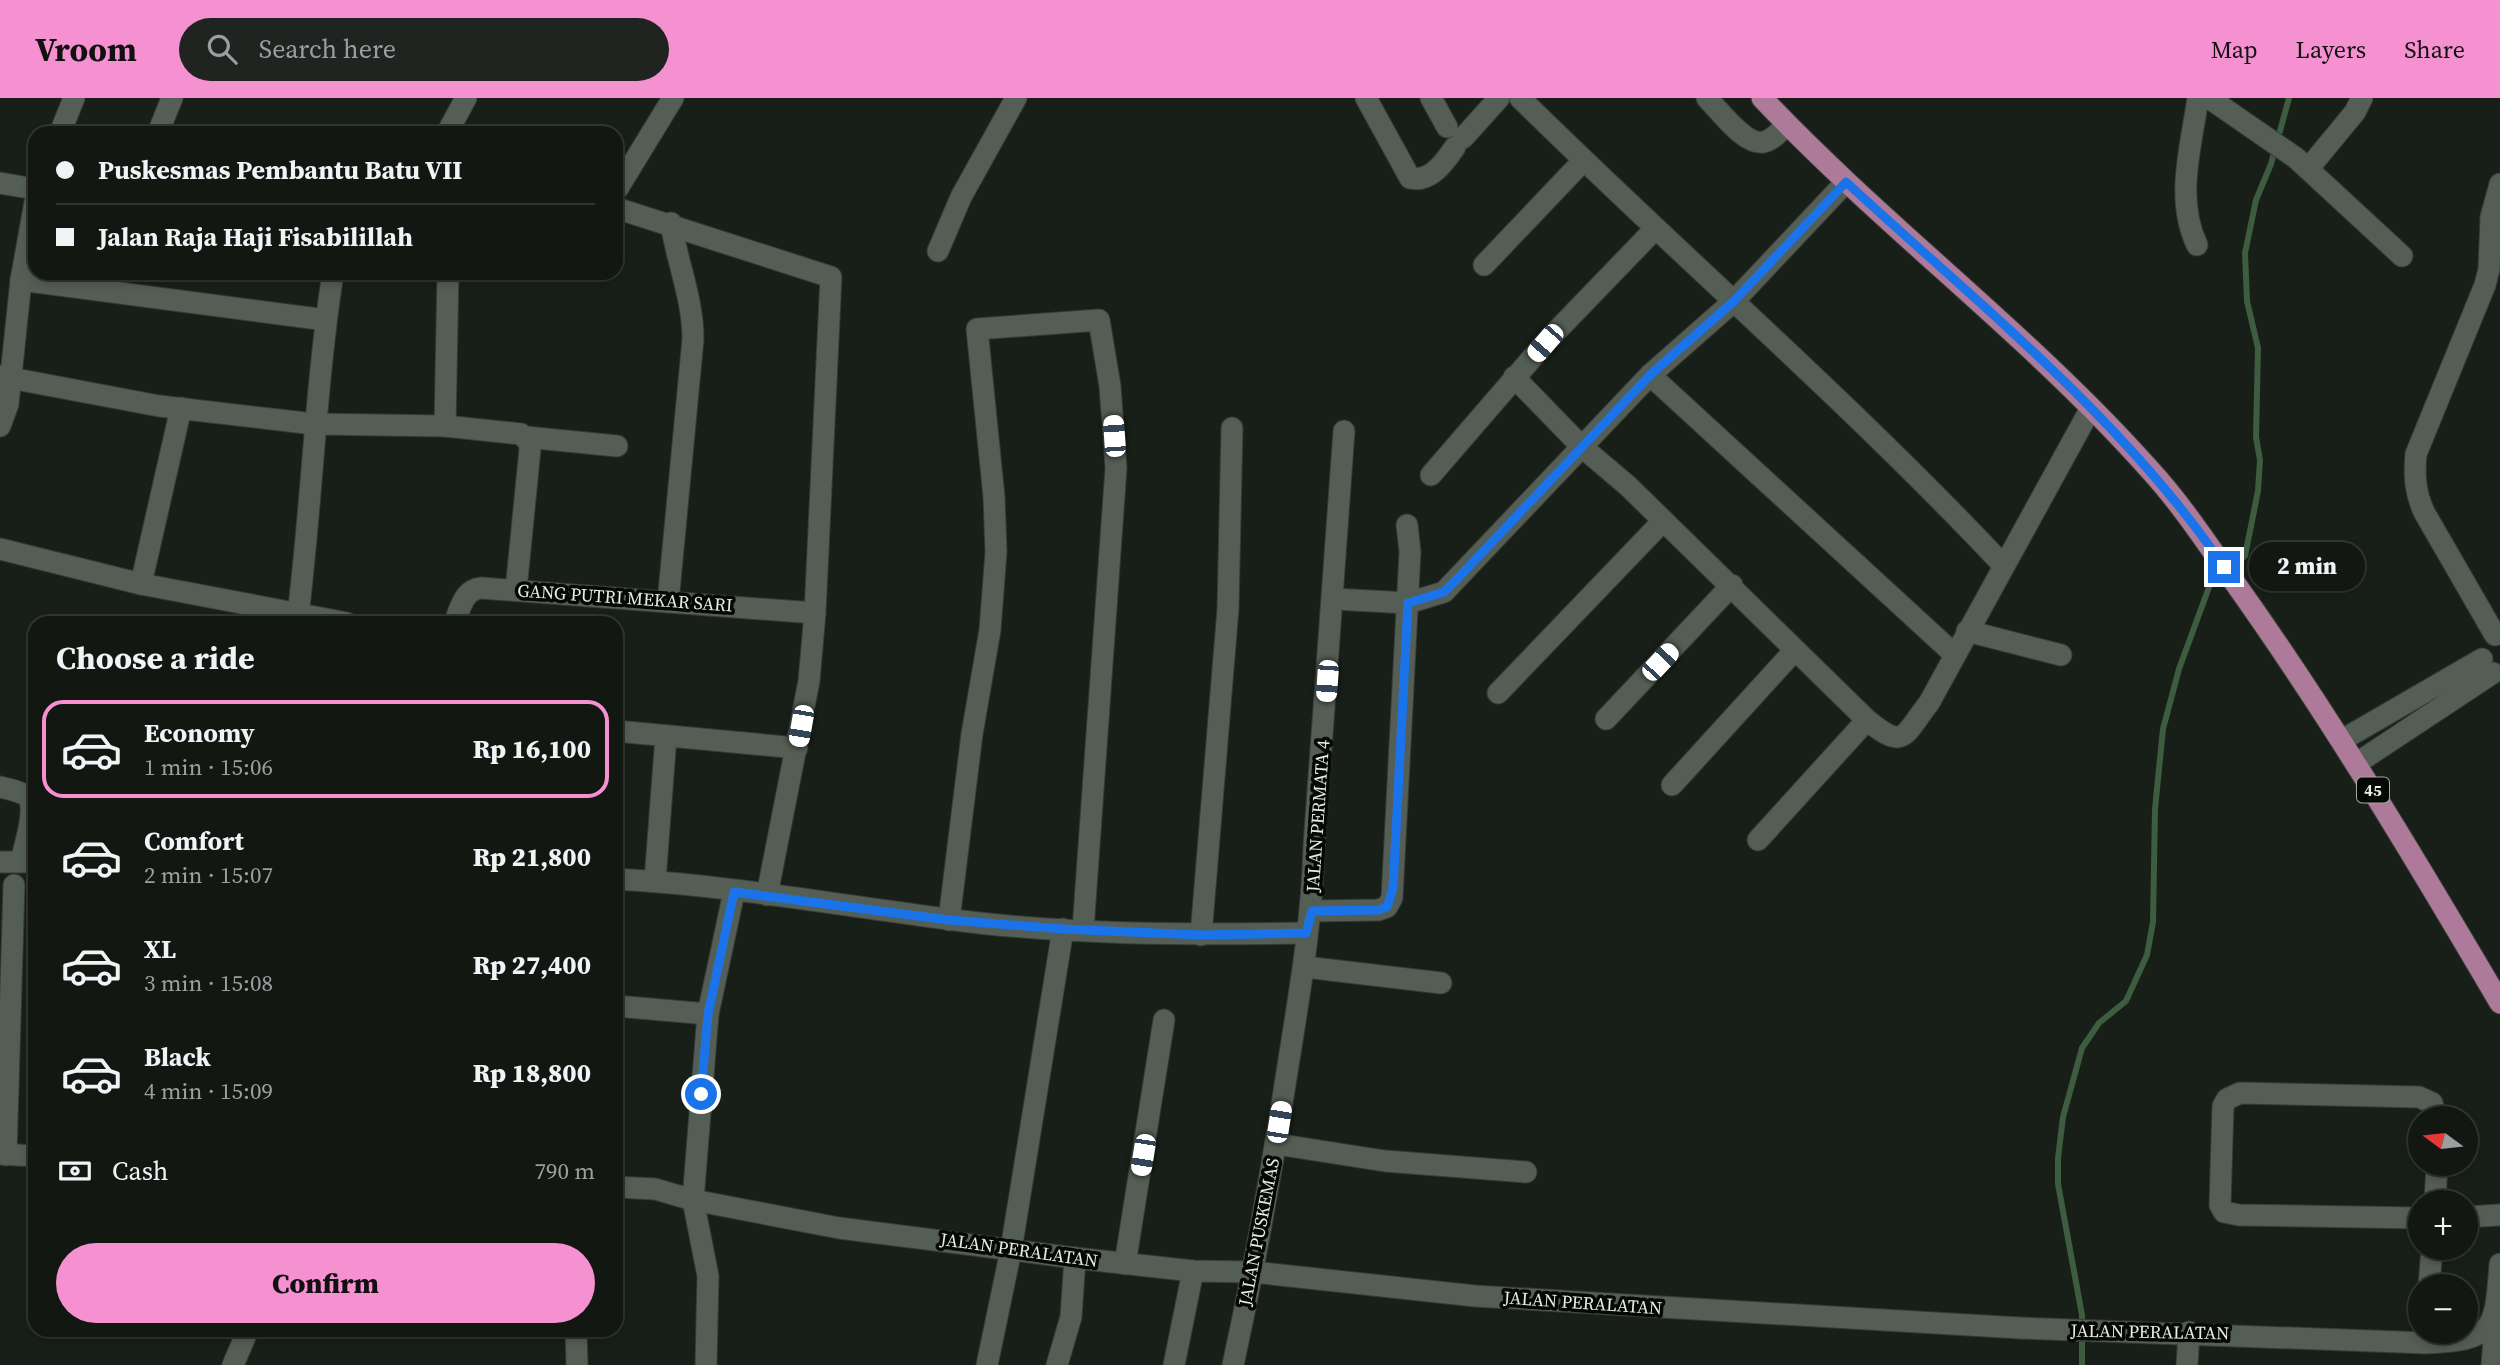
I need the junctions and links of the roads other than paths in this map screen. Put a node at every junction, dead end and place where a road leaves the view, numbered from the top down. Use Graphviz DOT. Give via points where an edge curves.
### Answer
graph roads {
  1 [pos="74,98"];
  2 [pos="172,98"];
  3 [pos="466,98"];
  4 [pos="673,98"];
  5 [pos="1016,98"];
  6 [pos="1366,98"];
  7 [pos="1431,98"];
  8 [pos="1499,98"];
  9 [pos="1520,98"];
  10 [pos="1707,98"];
  11 [pos="1762,98"];
  12 [pos="2198,98"];
  13 [pos="2209,98"];
  14 [pos="2362,98"];
  15 [pos="1787,125"];
  16 [pos="63,126"];
  17 [pos="161,126"];
  18 [pos="451,126"];
  19 [pos="1455,138"];
  20 [pos="1583,161"];
  21 [pos="2308,169"];
  22 [pos="1846,182"];
  23 [pos="0,183"];
  24 [pos="2500,184"];
  25 [pos="623,187"];
  26 [pos="28,188"];
  27 [pos="623,201"];
  28 [pos="671,223"];
  29 [pos="1654,230"];
  30 [pos="28,244"];
  31 [pos="2197,245"];
  32 [pos="938,251"];
  33 [pos="2402,256"];
  34 [pos="1484,265"];
  35 [pos="22,280"];
  36 [pos="332,280"];
  37 [pos="449,280"];
  38 [pos="1734,301"];
  39 [pos="326,320"];
  40 [pos="1650,375"];
  41 [pos="1514,377"];
  42 [pos="6,378"];
  43 [pos="181,408"];
  44 [pos="2091,408"];
  45 [pos="314,424"];
  46 [pos="0,426"];
  47 [pos="445,426"];
  48 [pos="1233,428"];
  49 [pos="1344,431"];
  50 [pos="526,437"];
  51 [pos="617,446"];
  52 [pos="1581,447"];
  53 [pos="1431,475"];
  54 [pos="1663,521"];
  55 [pos="1407,525"];
  56 [pos="0,549"];
  57 [pos="2003,565"];
  58 [pos="141,584"];
  59 [pos="1732,585"];
  60 [pos="516,590"];
  61 [pos="1334,599"];
  62 [pos="668,601"];
  63 [pos="1408,603"];
  64 [pos="815,613"];
  65 [pos="289,616"];
  66 [pos="298,616"];
  67 [pos="457,616"];
  68 [pos="1967,631"];
  69 [pos="2498,634"];
  70 [pos="1795,650"];
  71 [pos="1954,654"];
  72 [pos="2062,655"];
  73 [pos="2492,669"];
  74 [pos="1497,693"];
  75 [pos="1606,719"];
  76 [pos="1867,720"];
  77 [pos="623,733"];
  78 [pos="666,736"];
  79 [pos="2342,740"];
  80 [pos="797,748"];
  81 [pos="2357,764"];
  82 [pos="1671,785"];
  83 [pos="0,787"];
  84 [pos="28,798"];
  85 [pos="28,825"];
  86 [pos="1758,840"];
  87 [pos="18,862"];
  88 [pos="623,879"];
  89 [pos="655,881"];
  90 [pos="14,885"];
  91 [pos="734,892"];
  92 [pos="767,895"];
  93 [pos="1312,911"];
  94 [pos="949,920"];
  95 [pos="1073,929"];
  96 [pos="1306,933"];
  97 [pos="1201,935"];
  98 [pos="1305,967"];
  99 [pos="1441,983"];
  100 [pos="2500,1003"];
  101 [pos="623,1007"];
  102 [pos="708,1014"];
  103 [pos="1164,1020"];
  104 [pos="2433,1106"];
  105 [pos="1276,1144"];
  106 [pos="3,1154"];
  107 [pos="28,1156"];
  108 [pos="1526,1172"];
  109 [pos="623,1187"];
  110 [pos="693,1200"];
  111 [pos="2500,1215"];
  112 [pos="2478,1216"];
  113 [pos="2408,1218"];
  114 [pos="1011,1250"];
  115 [pos="1075,1258"];
  116 [pos="1125,1264"];
  117 [pos="2500,1264"];
  118 [pos="1193,1271"];
  119 [pos="1253,1272"];
  120 [pos="2496,1314"];
  121 [pos="2189,1332"];
  122 [pos="2478,1336"];
  123 [pos="245,1337"];
  124 [pos="576,1337"];
  125 [pos="2408,1337"];
  126 [pos="233,1365"];
  127 [pos="577,1365"];
  128 [pos="706,1365"];
  129 [pos="987,1365"];
  130 [pos="1057,1365"];
  131 [pos="1174,1365"];
  132 [pos="1233,1365"];
  133 [pos="2187,1365"];
  134 [pos="2492,1365"];
  1 -- 16 [label="street"];
  2 -- 17 [label="street"];
  3 -- 18 [label="street"];
  4 -- 25 [label="street"];
  5 -- 32 [label="street" via="961,197"];
  6 -- 19 [label="street" via="1410,178 1426,177 1445,162"];
  7 -- 19 [label="street"];
  8 -- 19 [label="street"];
  9 -- 20 [label="street"];
  10 -- 15 [label="street" via="1749,140 1769,141"];
  11 -- 15 [label="main road, 45"];
  12 -- 31 [label="street" via="2184,194 2186,217"];
  13 -- 21 [label="street"];
  14 -- 21 [label="street"];
  15 -- 22 [label="main road, 45"];
  20 -- 29 [label="street"];
  20 -- 34 [label="street"];
  21 -- 33 [label="street"];
  22 -- 38 [label="street"];
  22 -- 44 [label="main road, 45"];
  23 -- 26 [label="street"];
  24 -- 69 [label="street" via="2491,217 2485,285 2416,454 2414,476 2424,512"];
  27 -- 28 [label="street"];
  28 -- 62 [label="street" via="691,304 693,339"];
  28 -- 64 [label="street" via="831,277"];
  29 -- 38 [label="street"];
  29 -- 41 [label="street"];
  30 -- 35 [label="street"];
  35 -- 39 [label="street"];
  35 -- 42 [label="street"];
  36 -- 39 [label="street"];
  37 -- 47 [label="street"];
  38 -- 40 [label="street"];
  38 -- 57 [label="street"];
  39 -- 45 [label="street"];
  40 -- 52 [label="street"];
  40 -- 71 [label="street"];
  41 -- 52 [label="street"];
  41 -- 53 [label="street"];
  42 -- 43 [label="street"];
  42 -- 46 [label="street" via="8,404"];
  43 -- 45 [label="street"];
  43 -- 58 [label="street"];
  44 -- 57 [label="street"];
  44 -- 79 [label="main road, 45" via="2185,512"];
  45 -- 47 [label="street"];
  45 -- 66 [label="street" via="309,528"];
  47 -- 50 [label="street"];
  48 -- 97 [label="street" via="1228,609"];
  49 -- 61 [label="street, JALAN PERMATA 4"];
  50 -- 51 [label="street"];
  50 -- 60 [label="street" via="530,449"];
  52 -- 54 [label="street"];
  52 -- 63 [label="street" via="1444,592"];
  54 -- 59 [label="street"];
  54 -- 74 [label="street"];
  55 -- 63 [label="street, JALAN PERMATA 4"];
  56 -- 58 [label="street"];
  57 -- 68 [label="street"];
  58 -- 65 [label="street"];
  59 -- 70 [label="street"];
  59 -- 75 [label="street"];
  60 -- 62 [label="street, GANG PUTRI MEKAR SARI"];
  60 -- 67 [label="street, GANG PUTRI MEKAR SARI" via="472,589"];
  61 -- 63 [label="street"];
  61 -- 93 [label="street, JALAN PERMATA 4"];
  62 -- 64 [label="street, GANG PUTRI MEKAR SARI"];
  63 -- 93 [label="street, JALAN PERMATA 4" via="1392,898 1387,907 1378,910"];
  64 -- 80 [label="street"];
  68 -- 71 [label="street"];
  68 -- 72 [label="street"];
  69 -- 73 [label="street" via="2484,645"];
  70 -- 76 [label="street"];
  70 -- 82 [label="street"];
  71 -- 76 [label="street" via="1908,733 1888,737"];
  73 -- 79 [label="street"];
  73 -- 81 [label="street"];
  76 -- 86 [label="street"];
  77 -- 78 [label="street"];
  78 -- 80 [label="street"];
  78 -- 89 [label="street"];
  79 -- 81 [label="main road, 45"];
  80 -- 92 [label="street"];
  81 -- 100 [label="main road, 45"];
  83 -- 84 [label="street"];
  85 -- 87 [label="street"];
  88 -- 89 [label="street"];
  89 -- 91 [label="street"];
  90 -- 106 [label="street"];
  91 -- 92 [label="street"];
  91 -- 102 [label="street"];
  92 -- 94 [label="street"];
  93 -- 96 [label="street, JALAN PUSKEMAS"];
  94 -- 95 [label="street"];
  94 -- 95 [label="street" via="990,630 996,552 977,329 1099,320 1110,386 1115,468"];
  95 -- 97 [label="street"];
  95 -- 114 [label="street"];
  96 -- 97 [label="street"];
  96 -- 98 [label="street, JALAN PUSKEMAS"];
  98 -- 99 [label="street"];
  98 -- 105 [label="street, JALAN PUSKEMAS"];
  101 -- 102 [label="street"];
  102 -- 110 [label="street"];
  103 -- 116 [label="street"];
  104 -- 113 [label="street" via="2419,1097 2240,1093 2223,1106 2220,1205 2224,1212"];
  105 -- 108 [label="street" via="1385,1161"];
  105 -- 119 [label="street, JALAN PUSKEMAS"];
  106 -- 107 [label="street"];
  109 -- 110 [label="street, JALAN PERALATAN" via="655,1189"];
  110 -- 114 [label="street, JALAN PERALATAN" via="838,1228"];
  110 -- 128 [label="street" via="708,1276"];
  111 -- 112 [label="street"];
  114 -- 115 [label="street, JALAN PERALATAN"];
  114 -- 129 [label="street"];
  115 -- 116 [label="street, JALAN PERALATAN"];
  115 -- 130 [label="street" via="1071,1317"];
  116 -- 118 [label="street, JALAN PERALATAN"];
  117 -- 120 [label="street"];
  118 -- 119 [label="street, JALAN PERALATAN"];
  118 -- 131 [label="street"];
  119 -- 121 [label="street, JALAN PERALATAN" via="1475,1296 2020,1328"];
  119 -- 132 [label="street, JALAN PUSKEMAS"];
  120 -- 122 [label="street, JALAN PERALATAN"];
  120 -- 134 [label="street"];
  121 -- 125 [label="street, JALAN PERALATAN"];
  121 -- 133 [label="street"];
  123 -- 126 [label="street"];
  124 -- 127 [label="street"];
}
